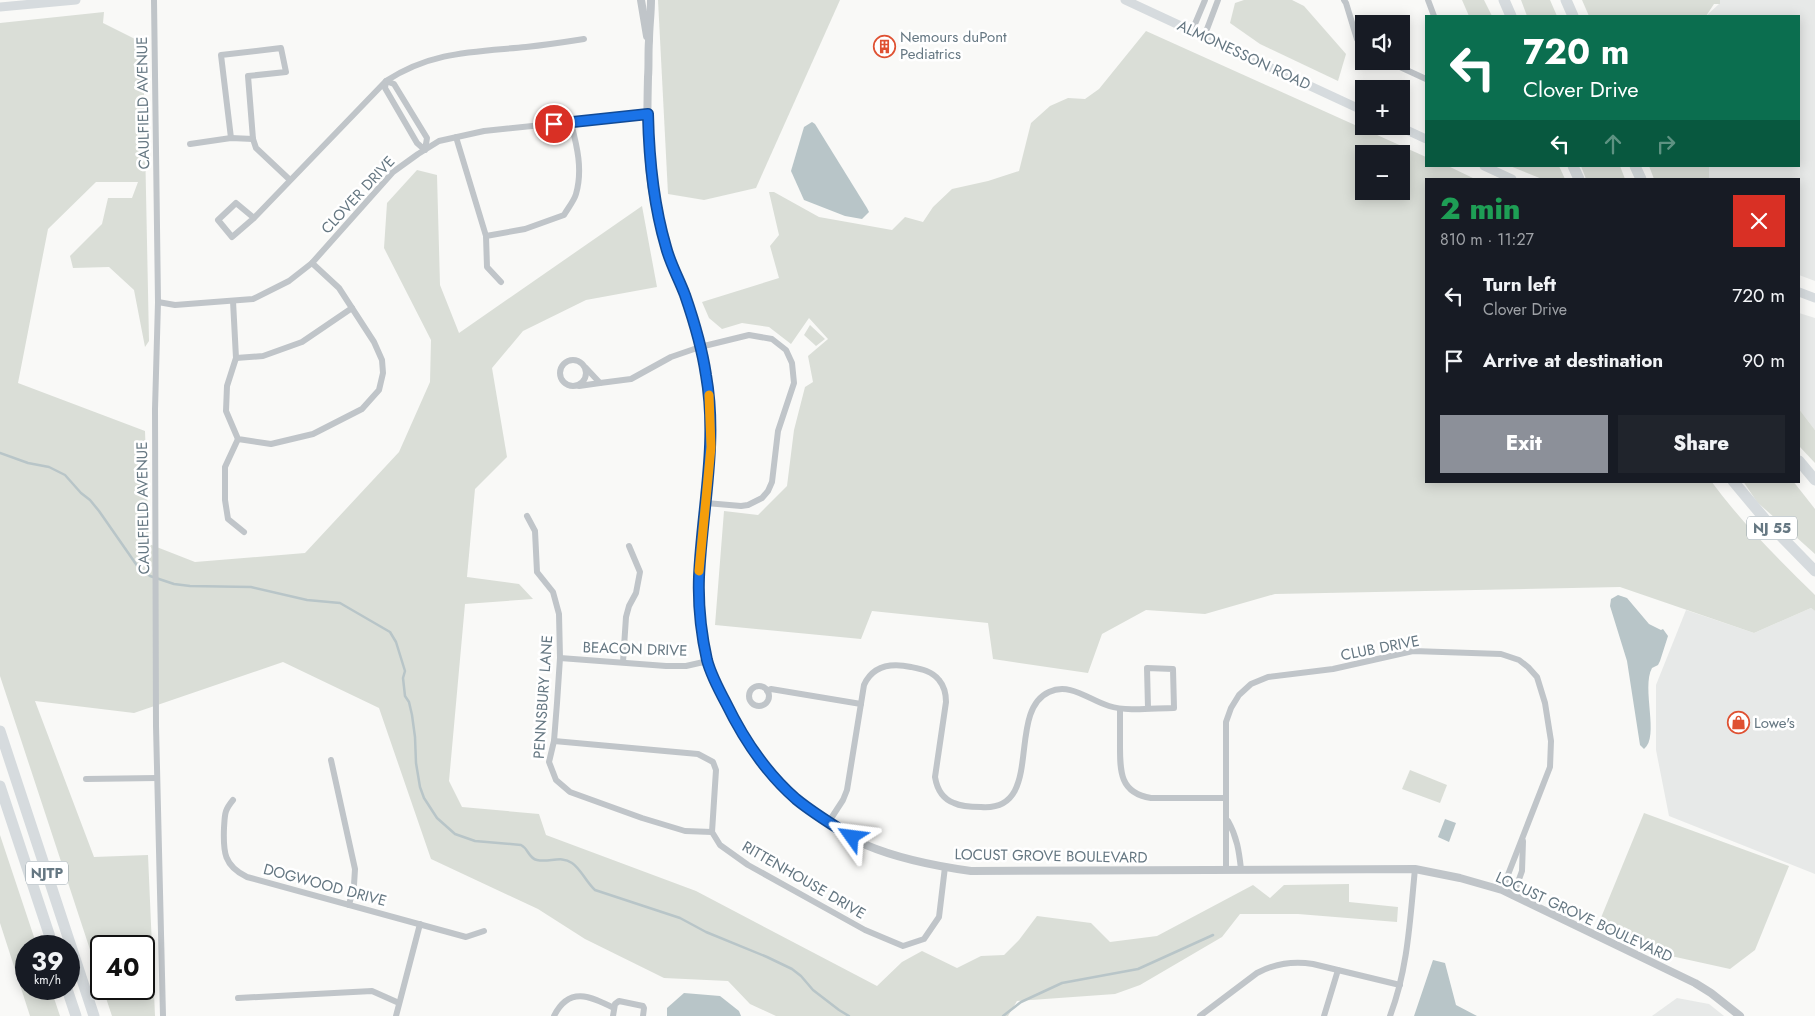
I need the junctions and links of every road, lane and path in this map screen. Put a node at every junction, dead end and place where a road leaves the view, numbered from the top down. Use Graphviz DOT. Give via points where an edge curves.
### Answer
graph roads {
  1 [pos="76,0"];
  2 [pos="154,0"];
  3 [pos="641,0"];
  4 [pos="651,0"];
  5 [pos="1125,0"];
  6 [pos="1205,0"];
  7 [pos="1218,0"];
  8 [pos="1344,0"];
  9 [pos="1428,0"];
  10 [pos="1504,0"];
  11 [pos="1566,0"];
  12 [pos="0,7"];
  13 [pos="1434,15"];
  14 [pos="1511,15"];
  15 [pos="1573,15"];
  16 [pos="1192,31"];
  17 [pos="1355,32"];
  18 [pos="1204,37"];
  19 [pos="584,39"];
  20 [pos="648,43"];
  21 [pos="1406,70"];
  22 [pos="1425,79"];
  23 [pos="386,81"];
  24 [pos="1355,106"];
  25 [pos="648,114"];
  26 [pos="571,123"];
  27 [pos="1410,132"];
  28 [pos="456,137"];
  29 [pos="231,138"];
  30 [pos="253,139"];
  31 [pos="1425,139"];
  32 [pos="190,144"];
  33 [pos="425,150"];
  34 [pos="1486,167"];
  35 [pos="1510,178"];
  36 [pos="290,180"];
  37 [pos="254,218"];
  38 [pos="486,236"];
  39 [pos="312,263"];
  40 [pos="501,282"];
  41 [pos="1800,292"];
  42 [pos="1815,298"];
  43 [pos="158,302"];
  44 [pos="233,302"];
  45 [pos="352,308"];
  46 [pos="700,347"];
  47 [pos="236,358"];
  48 [pos="585,367"];
  49 [pos="600,383"];
  50 [pos="578,386"];
  51 [pos="238,439"];
  52 [pos="1800,462"];
  53 [pos="1815,480"];
  54 [pos="1735,483"];
  55 [pos="706,503"];
  56 [pos="527,516"];
  57 [pos="244,532"];
  58 [pos="630,546"];
  59 [pos="1815,571"];
  60 [pos="560,658"];
  61 [pos="708,661"];
  62 [pos="623,662"];
  63 [pos="767,691"];
  64 [pos="861,704"];
  65 [pos="1148,708"];
  66 [pos="1120,709"];
  67 [pos="0,731"];
  68 [pos="554,741"];
  69 [pos="331,760"];
  70 [pos="157,778"];
  71 [pos="86,780"];
  72 [pos="0,786"];
  73 [pos="1226,798"];
  74 [pos="233,800"];
  75 [pos="1227,820"];
  76 [pos="828,822"];
  77 [pos="712,832"];
  78 [pos="1523,836"];
  79 [pos="945,868"];
  80 [pos="1241,869"];
  81 [pos="1415,869"];
  82 [pos="1226,870"];
  83 [pos="1502,890"];
  84 [pos="1513,896"];
  85 [pos="349,905"];
  86 [pos="420,924"];
  87 [pos="484,931"];
  88 [pos="49,935"];
  89 [pos="1338,970"];
  90 [pos="1400,985"];
  91 [pos="238,998"];
  92 [pos="71,1000"];
  93 [pos="399,1002"];
  94 [pos="614,1008"];
  95 [pos="76,1016"];
  96 [pos="94,1016"];
  97 [pos="163,1016"];
  98 [pos="396,1016"];
  99 [pos="554,1016"];
  100 [pos="613,1016"];
  101 [pos="642,1016"];
  102 [pos="1200,1016"];
  103 [pos="1324,1016"];
  104 [pos="1390,1016"];
  105 [pos="1740,1016"];
  1 -- 12 [label="main road"];
  2 -- 43 [label="street, CAULFIELD AVENUE"];
  3 -- 20 [label="street"];
  4 -- 20 [label="street"];
  5 -- 16 [label="main road, ALMONESSON ROAD"];
  6 -- 16 [label="street"];
  7 -- 18 [label="street"];
  8 -- 17 [label="street"];
  9 -- 13 [label="street"];
  10 -- 14 [label="highway"];
  11 -- 15 [label="highway"];
  16 -- 18 [label="main road, ALMONESSON ROAD"];
  18 -- 24 [label="main road, ALMONESSON ROAD"];
  19 -- 23 [label="street" via="445,55 421,62"];
  20 -- 25 [label="street, LOCUST GROVE BOULEVARD"];
  21 -- 22 [label="street"];
  23 -- 33 [label="street" via="385,88 417,143"];
  23 -- 33 [label="street" via="394,84 427,138"];
  23 -- 36 [label="street"];
  25 -- 26 [label="street, CLOVER DRIVE"];
  25 -- 46 [label="street, LOCUST GROVE BOULEVARD" via="650,172 658,218"];
  26 -- 28 [label="street, CLOVER DRIVE" via="484,131"];
  26 -- 38 [label="street" via="578,151 578,180 576,195 564,215 525,229"];
  27 -- 31 [label="main road"];
  28 -- 33 [label="street, CLOVER DRIVE" via="439,141"];
  28 -- 38 [label="street"];
  29 -- 30 [label="street"];
  29 -- 30 [label="street" via="222,55 281,48 286,72 248,76"];
  29 -- 32 [label="street"];
  30 -- 36 [label="street" via="256,148"];
  33 -- 39 [label="street, CLOVER DRIVE" via="393,172"];
  34 -- 35 [label="main road"];
  36 -- 37 [label="street"];
  37 -- 37 [label="street" via="232,238 218,220 236,203"];
  38 -- 40 [label="street" via="487,267"];
  39 -- 44 [label="street, CLOVER DRIVE" via="271,291 253,299"];
  39 -- 45 [label="street" via="339,288"];
  41 -- 42 [label="main road"];
  43 -- 44 [label="street, CLOVER DRIVE" via="175,305"];
  43 -- 70 [label="street, CAULFIELD AVENUE" via="155,410"];
  44 -- 47 [label="street"];
  45 -- 47 [label="street" via="302,342 263,356"];
  45 -- 51 [label="street" via="382,360 379,390 362,409 313,434 271,444"];
  46 -- 49 [label="street" via="671,357 631,379"];
  46 -- 55 [label="street, LOCUST GROVE BOULEVARD" via="708,386 712,435"];
  46 -- 55 [label="street" via="749,335 767,337 786,350 794,376 793,390 778,431 768,491 748,505"];
  47 -- 51 [label="street" via="228,386 226,411"];
  48 -- 49 [label="street"];
  48 -- 50 [label="street" via="585,380"];
  48 -- 50 [label="street" via="574,360 566,362 561,369 563,381 570,386"];
  49 -- 50 [label="street"];
  51 -- 57 [label="street" via="225,467 225,500 228,520"];
  52 -- 53 [label="highway"];
  54 -- 59 [label="highway, NJ 55"];
  55 -- 61 [label="street, LOCUST GROVE BOULEVARD" via="699,590"];
  56 -- 60 [label="street, PENNSBURY LANE" via="535,531 537,572 553,592 559,614"];
  58 -- 62 [label="street" via="640,572 636,594 626,617"];
  60 -- 62 [label="street, BEACON DRIVE"];
  60 -- 68 [label="street, PENNSBURY LANE"];
  61 -- 62 [label="street, BEACON DRIVE" via="679,666"];
  61 -- 76 [label="street, LOCUST GROVE BOULEVARD" via="751,749 797,799"];
  63 -- 64 [label="street" via="771,689"];
  64 -- 66 [label="street" via="866,681 882,667 906,666 922,669 936,677 946,702 935,769 938,788 952,803 983,808 999,805 1015,791 1030,715 1035,703 1043,696 1055,689 1066,689"];
  64 -- 76 [label="street" via="847,790"];
  65 -- 65 [label="street" via="1174,708 1173,669 1147,668"];
  65 -- 66 [label="street"];
  66 -- 73 [label="street" via="1120,768 1125,783 1132,791 1151,798"];
  67 -- 96 [label="highway, NJTP"];
  68 -- 77 [label="street, PENNSBURY LANE" via="549,762 556,780 570,792 685,831"];
  68 -- 77 [label="street" via="698,754 713,762 716,770"];
  69 -- 85 [label="street" via="355,869"];
  70 -- 71 [label="street"];
  70 -- 97 [label="street, CAULFIELD AVENUE"];
  72 -- 88 [label="highway, NJTP"];
  73 -- 75 [label="street, CLUB DRIVE"];
  73 -- 78 [label="street, CLUB DRIVE" via="1228,714 1239,695 1256,681 1278,675 1333,669 1413,651 1501,654 1519,660 1537,677 1551,741 1550,767"];
  74 -- 85 [label="street, DOGWOOD DRIVE" via="225,810 223,849 236,872"];
  75 -- 80 [label="street" via="1239,846"];
  75 -- 82 [label="street, CLUB DRIVE"];
  76 -- 79 [label="street, LOCUST GROVE BOULEVARD" via="864,844 915,862"];
  77 -- 79 [label="street, RITTENHOUSE DRIVE" via="720,845 748,865 865,930 904,946 924,939 939,917"];
  78 -- 83 [label="street, CLUB DRIVE"];
  78 -- 84 [label="street" via="1522,871"];
  79 -- 82 [label="street, LOCUST GROVE BOULEVARD" via="971,871"];
  80 -- 81 [label="street, LOCUST GROVE BOULEVARD"];
  80 -- 82 [label="street, LOCUST GROVE BOULEVARD"];
  81 -- 83 [label="street, LOCUST GROVE BOULEVARD"];
  81 -- 90 [label="street"];
  83 -- 84 [label="street, LOCUST GROVE BOULEVARD"];
  84 -- 105 [label="street, LOCUST GROVE BOULEVARD" via="1695,983"];
  85 -- 86 [label="street, DOGWOOD DRIVE"];
  86 -- 87 [label="street, DOGWOOD DRIVE" via="466,937"];
  86 -- 93 [label="street"];
  89 -- 90 [label="street"];
  89 -- 102 [label="street" via="1302,962 1267,968"];
  89 -- 103 [label="street"];
  90 -- 104 [label="street"];
  91 -- 93 [label="street" via="372,991"];
  92 -- 95 [label="highway"];
  93 -- 98 [label="street"];
  94 -- 99 [label="street" via="592,997 579,995 566,1000"];
  94 -- 100 [label="street"];
  94 -- 101 [label="street" via="619,1002 640,1005 644,1008"];
}
